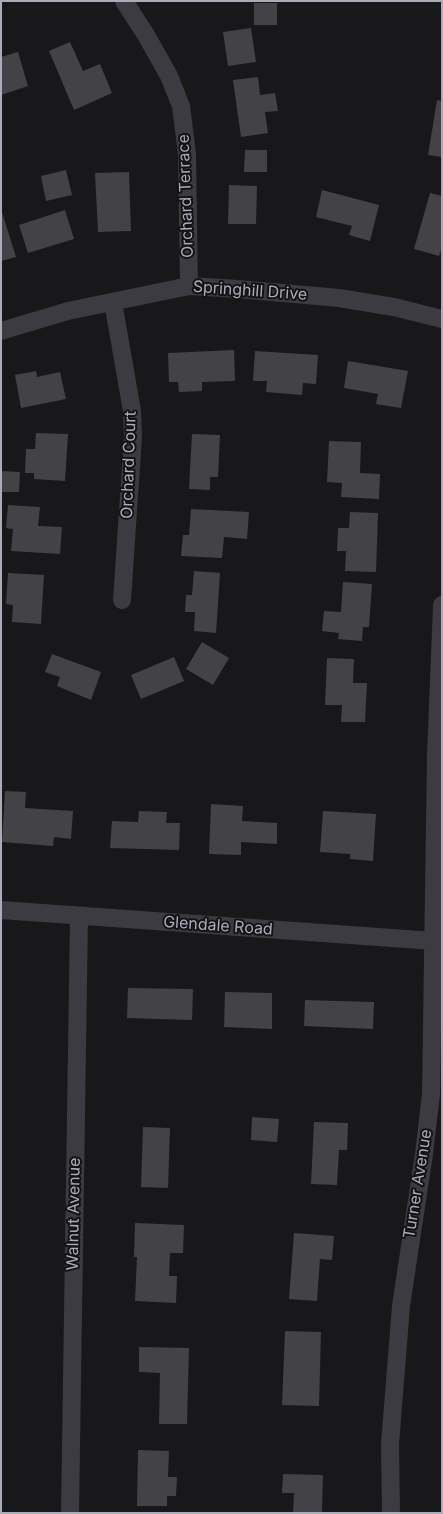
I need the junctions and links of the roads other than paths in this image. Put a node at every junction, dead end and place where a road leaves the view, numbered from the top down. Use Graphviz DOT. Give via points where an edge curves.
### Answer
graph roads {
  1 [pos="124,1"];
  2 [pos="189,286"];
  3 [pos="113,302"];
  4 [pos="442,319"];
  5 [pos="1,331"];
  6 [pos="122,600"];
  7 [pos="442,605"];
  8 [pos="1,910"];
  9 [pos="79,916"];
  10 [pos="434,942"];
  11 [pos="70,1513"];
  12 [pos="391,1513"];
  1 -- 2 [label="street, Orchard Terrace" via="165,68 181,106 187,154"];
  2 -- 3 [label="street, Springhill Drive"];
  2 -- 4 [label="street, Springhill Drive" via="339,298"];
  3 -- 5 [label="street, Springhill Drive" via="68,311"];
  3 -- 6 [label="street, Orchard Court" via="132,411 133,437"];
  7 -- 10 [label="street, Turner Avenue"];
  8 -- 9 [label="street, Glendale Road"];
  9 -- 10 [label="street, Glendale Road"];
  9 -- 11 [label="street, Walnut Avenue"];
  10 -- 12 [label="street, Turner Avenue" via="431,1094 401,1306 390,1444"];
}
